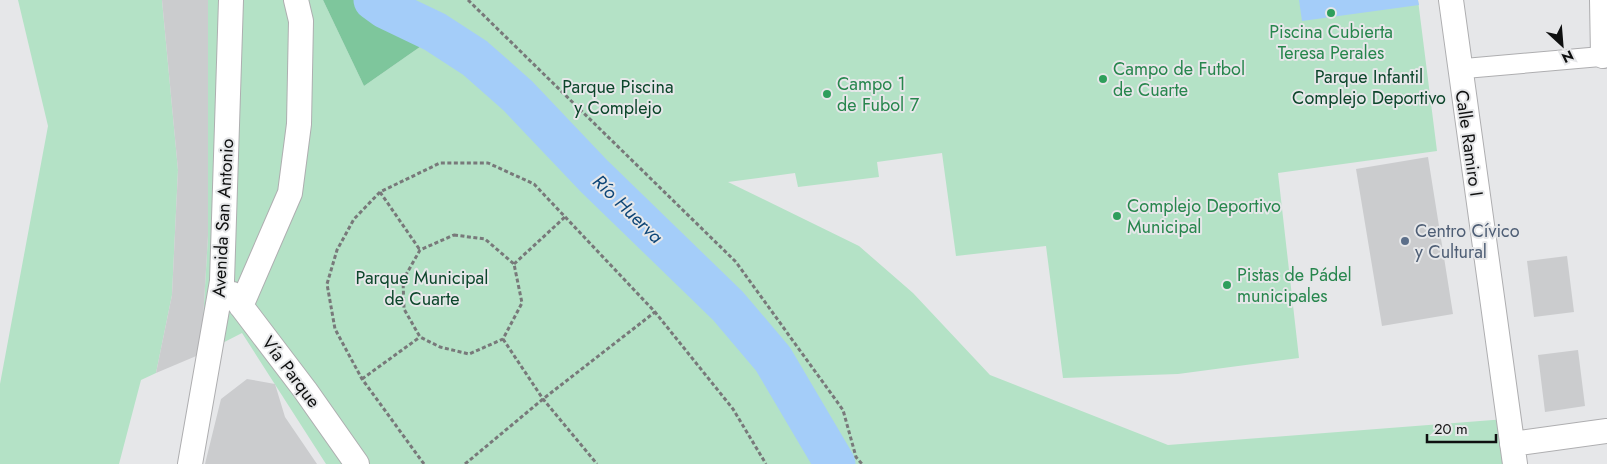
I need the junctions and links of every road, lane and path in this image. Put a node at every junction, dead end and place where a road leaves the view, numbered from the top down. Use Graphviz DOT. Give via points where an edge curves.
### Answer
graph roads {
  1 [pos="230,0"];
  2 [pos="296,0"];
  3 [pos="468,0"];
  4 [pos="1451,0"];
  5 [pos="1602,0"];
  6 [pos="1605,56"];
  7 [pos="1459,69"];
  8 [pos="380,192"];
  9 [pos="566,216"];
  10 [pos="420,250"];
  11 [pos="514,264"];
  12 [pos="222,281"];
  13 [pos="241,306"];
  14 [pos="655,312"];
  15 [pos="420,337"];
  16 [pos="503,339"];
  17 [pos="362,379"];
  18 [pos="543,399"];
  19 [pos="1607,431"];
  20 [pos="1514,454"];
  21 [pos="190,464"];
  22 [pos="357,464"];
  23 [pos="424,464"];
  24 [pos="465,464"];
  25 [pos="597,464"];
  26 [pos="766,464"];
  27 [pos="862,464"];
  1 -- 12 [label="street, Avenida San Antonio"];
  2 -- 13 [label="street" via="301,21 299,124 290,193"];
  3 -- 27 [label="path" via="736,262 843,410 856,457"];
  4 -- 7 [label="street, Calle Ramiro I"];
  5 -- 6 [label="street"];
  6 -- 7 [label="street"];
  7 -- 20 [label="street, Calle Ramiro I"];
  8 -- 9 [label="path" via="440,163 488,163 534,184"];
  8 -- 10 [label="path"];
  8 -- 17 [label="path" via="354,219 337,250 327,284 335,329"];
  9 -- 11 [label="path"];
  9 -- 14 [label="path"];
  10 -- 11 [label="path" via="454,235 485,239"];
  10 -- 15 [label="path" via="404,280 404,310"];
  11 -- 16 [label="path" via="522,303"];
  12 -- 13 [label="street, Vía Parque"];
  12 -- 21 [label="street, Avenida San Antonio"];
  13 -- 22 [label="street, Vía Parque"];
  14 -- 18 [label="path"];
  14 -- 26 [label="path" via="733,409"];
  15 -- 16 [label="path" via="440,347 468,354"];
  15 -- 17 [label="path"];
  16 -- 18 [label="path"];
  17 -- 23 [label="path"];
  18 -- 24 [label="path"];
  18 -- 25 [label="path"];
  19 -- 20 [label="street"];
}
